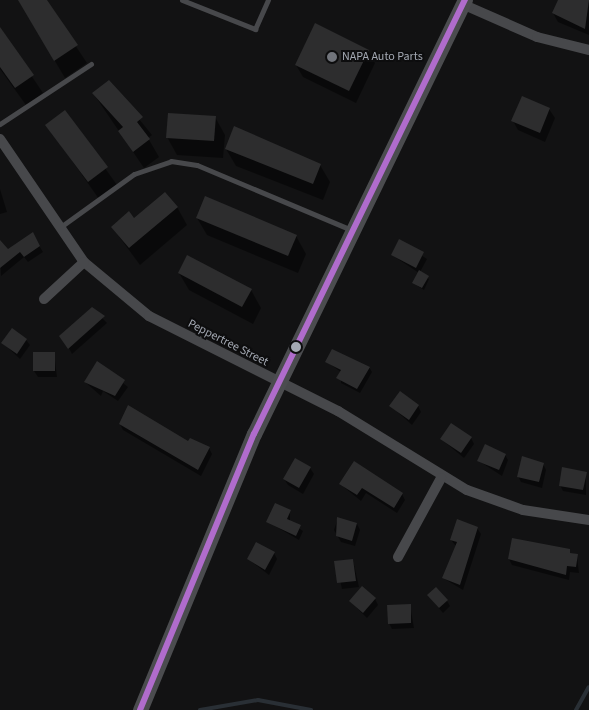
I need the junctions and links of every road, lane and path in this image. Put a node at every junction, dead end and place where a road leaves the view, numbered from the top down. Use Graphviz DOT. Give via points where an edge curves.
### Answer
graph roads {
  1 [pos="182,0"];
  2 [pos="268,0"];
  3 [pos="464,2"];
  4 [pos="589,50"];
  5 [pos="91,64"];
  6 [pos="0,124"];
  7 [pos="0,139"];
  8 [pos="59,229"];
  9 [pos="354,231"];
  10 [pos="84,262"];
  11 [pos="44,299"];
  12 [pos="278,382"];
  13 [pos="441,478"];
  14 [pos="589,520"];
  15 [pos="398,557"];
  16 [pos="140,710"];
  1 -- 2 [label="lane" via="255,29"];
  3 -- 4 [label="street" via="537,37"];
  3 -- 9 [label="main road"];
  5 -- 6 [label="lane"];
  7 -- 8 [label="street, Peppertree Street"];
  8 -- 9 [label="lane" via="134,174 171,161 197,164"];
  8 -- 10 [label="street, Peppertree Street"];
  9 -- 12 [label="main road"];
  10 -- 11 [label="street"];
  10 -- 12 [label="street, Peppertree Street" via="149,316"];
  12 -- 13 [label="street, Peppertree Street" via="338,411"];
  12 -- 16 [label="main road" via="220,510"];
  13 -- 14 [label="street, Peppertree Street" via="523,510"];
  13 -- 15 [label="street"];
}
